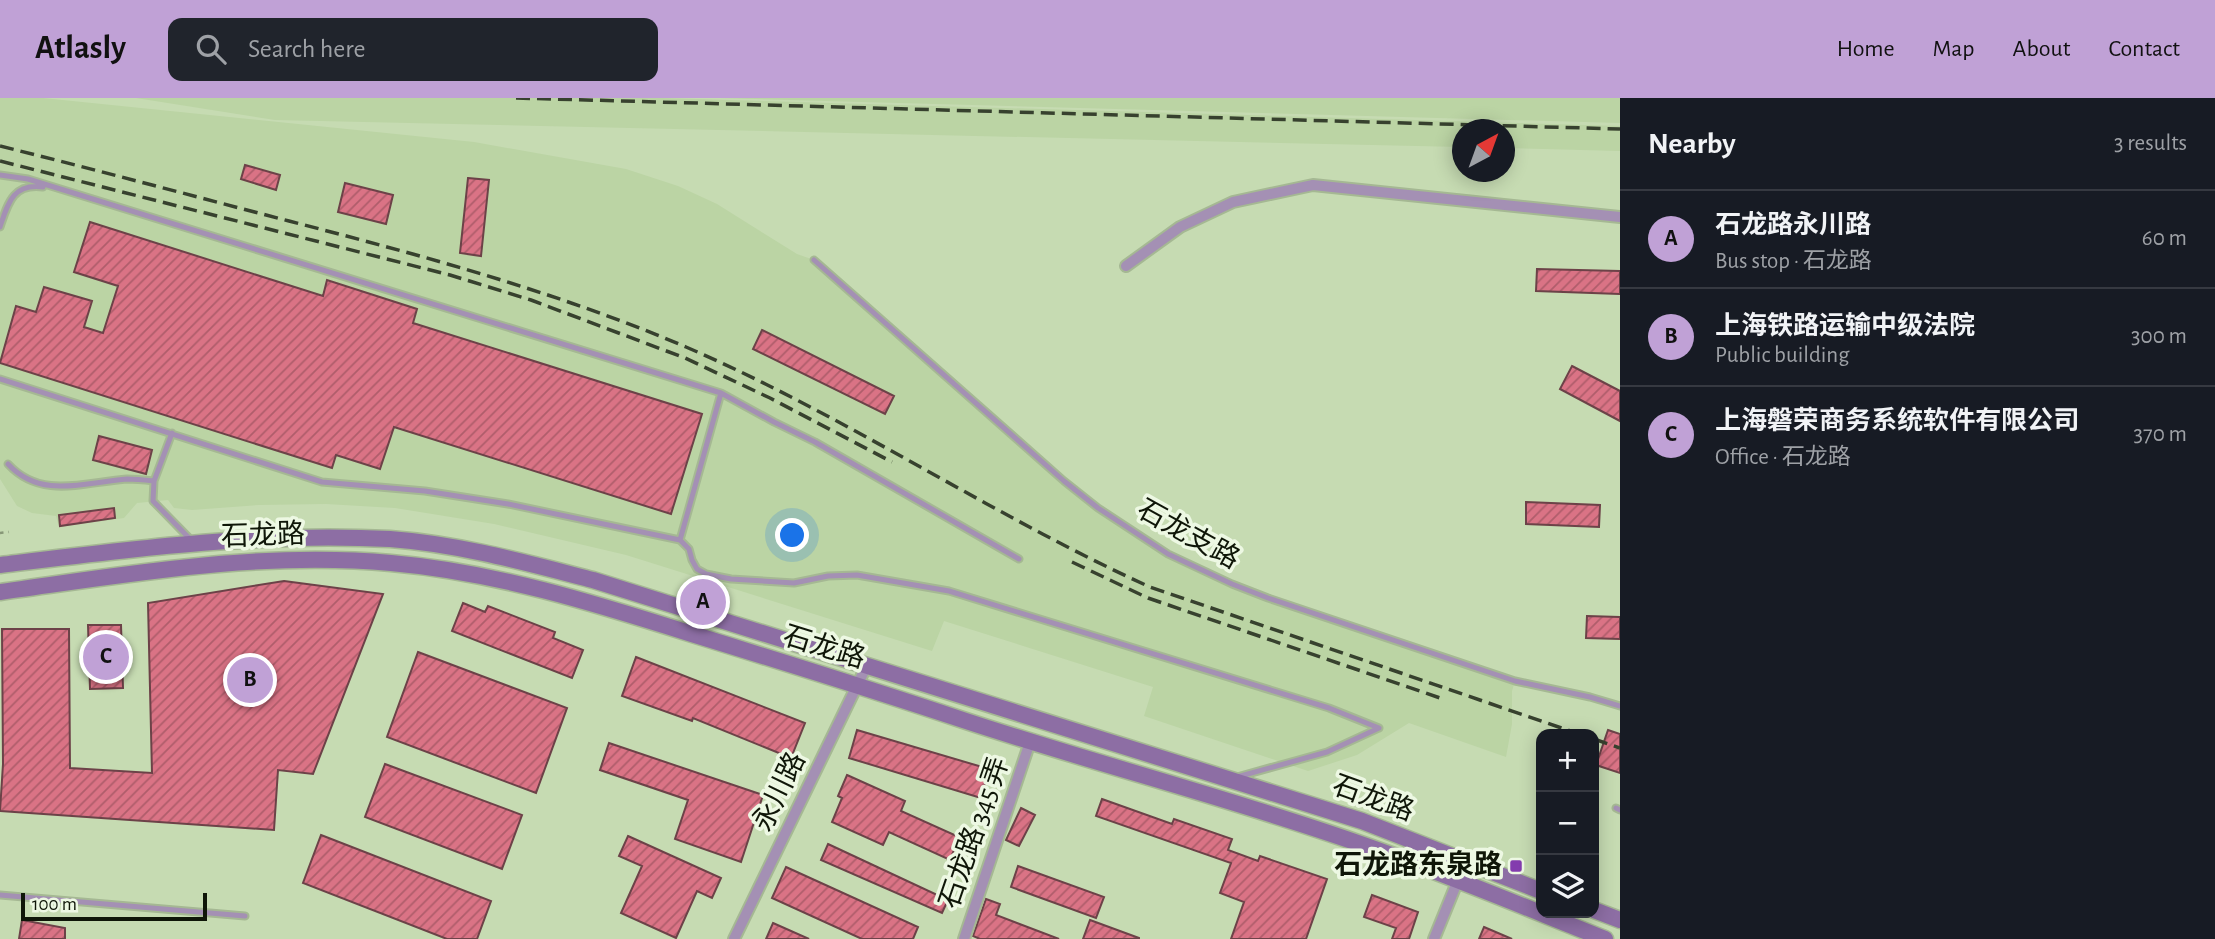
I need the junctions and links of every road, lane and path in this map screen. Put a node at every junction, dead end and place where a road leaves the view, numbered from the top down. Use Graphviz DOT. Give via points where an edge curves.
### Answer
graph roads {
  1 [pos="0,174"];
  2 [pos="57,190"];
  3 [pos="1620,217"];
  4 [pos="0,227"];
  5 [pos="814,260"];
  6 [pos="1126,266"];
  7 [pos="0,379"];
  8 [pos="720,393"];
  9 [pos="172,433"];
  10 [pos="8,464"];
  11 [pos="154,481"];
  12 [pos="9,532"];
  13 [pos="0,533"];
  14 [pos="680,540"];
  15 [pos="193,542"];
  16 [pos="1019,559"];
  17 [pos="0,565"];
  18 [pos="0,592"];
  19 [pos="867,665"];
  20 [pos="857,685"];
  21 [pos="1620,706"];
  22 [pos="1030,742"];
  23 [pos="1232,779"];
  24 [pos="1458,880"];
  25 [pos="1536,889"];
  26 [pos="0,895"];
  27 [pos="1599,913"];
  28 [pos="245,916"];
  29 [pos="1620,920"];
  30 [pos="734,939"];
  31 [pos="964,939"];
  32 [pos="1434,939"];
  33 [pos="1605,939"];
  1 -- 2 [label="lane"];
  2 -- 4 [label="lane" via="32,186 18,192 8,201"];
  2 -- 8 [label="lane"];
  3 -- 6 [label="street" via="1313,185 1233,202 1180,228"];
  5 -- 21 [label="lane, 石龙支路" via="1064,481 1168,554 1268,598 1515,681"];
  7 -- 9 [label="lane"];
  8 -- 14 [label="lane"];
  8 -- 16 [label="lane"];
  9 -- 11 [label="lane"];
  9 -- 14 [label="lane" via="322,482 425,491"];
  10 -- 11 [label="lane" via="19,476 60,488 129,479"];
  11 -- 15 [label="lane" via="153,501"];
  12 -- 13 [label="path"];
  14 -- 23 [label="lane" via="697,569 706,574 794,583 858,575 949,591 1380,728 1326,752"];
  15 -- 17 [label="main road, 石龙路"];
  15 -- 19 [label="main road, 石龙路" via="293,537 393,540 493,555 593,580"];
  18 -- 20 [label="main road, 石龙路" via="197,565 292,559 391,563 488,577 583,600"];
  19 -- 20 [label="street, 永川路"];
  19 -- 23 [label="main road, 石龙路"];
  20 -- 22 [label="main road, 石龙路"];
  20 -- 30 [label="street, 永川路"];
  22 -- 24 [label="main road, 石龙路" via="1316,829"];
  22 -- 31 [label="street, 石龙路 345 弄"];
  23 -- 25 [label="main road, 石龙路" via="1362,821"];
  24 -- 32 [label="street"];
  24 -- 33 [label="main road, 石龙路"];
  26 -- 28 [label="lane"];
  27 -- 29 [label="main road"];
}
